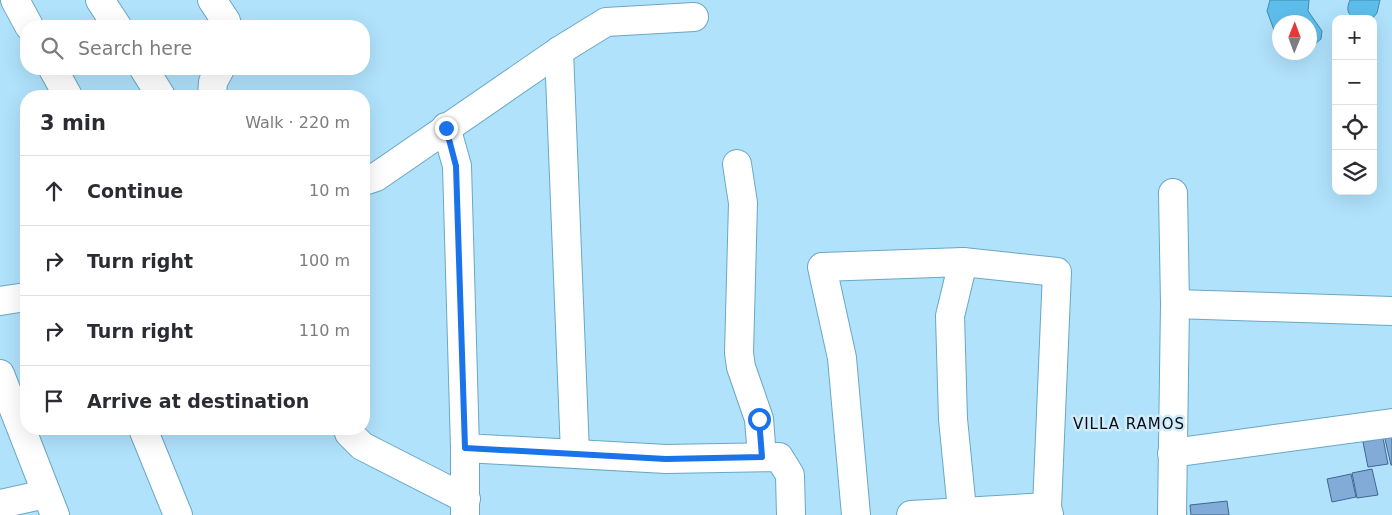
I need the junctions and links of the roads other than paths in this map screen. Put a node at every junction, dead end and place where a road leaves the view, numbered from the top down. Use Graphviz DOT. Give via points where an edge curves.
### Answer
graph roads {
  1 [pos="15,0"];
  2 [pos="100,0"];
  3 [pos="212,0"];
  4 [pos="694,17"];
  5 [pos="26,20"];
  6 [pos="113,20"];
  7 [pos="225,20"];
  8 [pos="560,51"];
  9 [pos="56,75"];
  10 [pos="148,75"];
  11 [pos="217,75"];
  12 [pos="65,90"];
  13 [pos="157,90"];
  14 [pos="212,90"];
  15 [pos="446,128"];
  16 [pos="737,164"];
  17 [pos="370,178"];
  18 [pos="1173,193"];
  19 [pos="964,262"];
  20 [pos="20,297"];
  21 [pos="0,301"];
  22 [pos="1175,304"];
  23 [pos="1392,311"];
  24 [pos="0,374"];
  25 [pos="1392,423"];
  26 [pos="20,426"];
  27 [pos="23,435"];
  28 [pos="146,435"];
  29 [pos="351,435"];
  30 [pos="465,448"];
  31 [pos="574,453"];
  32 [pos="1172,453"];
  33 [pos="762,457"];
  34 [pos="0,504"];
  35 [pos="50,504"];
  36 [pos="465,507"];
  37 [pos="962,510"];
  38 [pos="1048,511"];
  39 [pos="178,515"];
  40 [pos="791,515"];
  41 [pos="856,515"];
  42 [pos="911,515"];
  43 [pos="1172,515"];
  1 -- 5 [label="street"];
  2 -- 6 [label="street"];
  3 -- 7 [label="street"];
  4 -- 8 [label="street" via="606,22"];
  8 -- 15 [label="street"];
  8 -- 31 [label="street"];
  9 -- 12 [label="street"];
  10 -- 13 [label="street"];
  11 -- 14 [label="street"];
  15 -- 17 [label="street"];
  15 -- 30 [label="street" via="456,166"];
  16 -- 33 [label="street" via="744,203 739,353 759,419"];
  18 -- 22 [label="street"];
  19 -- 37 [label="street" via="950,316 953,419"];
  19 -- 38 [label="street" via="1057,272"];
  19 -- 41 [label="street" via="822,268 842,358"];
  20 -- 21 [label="street"];
  22 -- 23 [label="street"];
  22 -- 32 [label="street"];
  24 -- 26 [label="street"];
  25 -- 32 [label="street"];
  27 -- 35 [label="street"];
  28 -- 39 [label="street"];
  29 -- 36 [label="street" via="362,446"];
  30 -- 31 [label="street"];
  30 -- 36 [label="street"];
  31 -- 33 [label="street" via="666,459"];
  32 -- 43 [label="street"];
  33 -- 40 [label="street" via="779,457 790,475"];
  34 -- 35 [label="street"];
  37 -- 38 [label="street"];
  37 -- 42 [label="street"];
}
